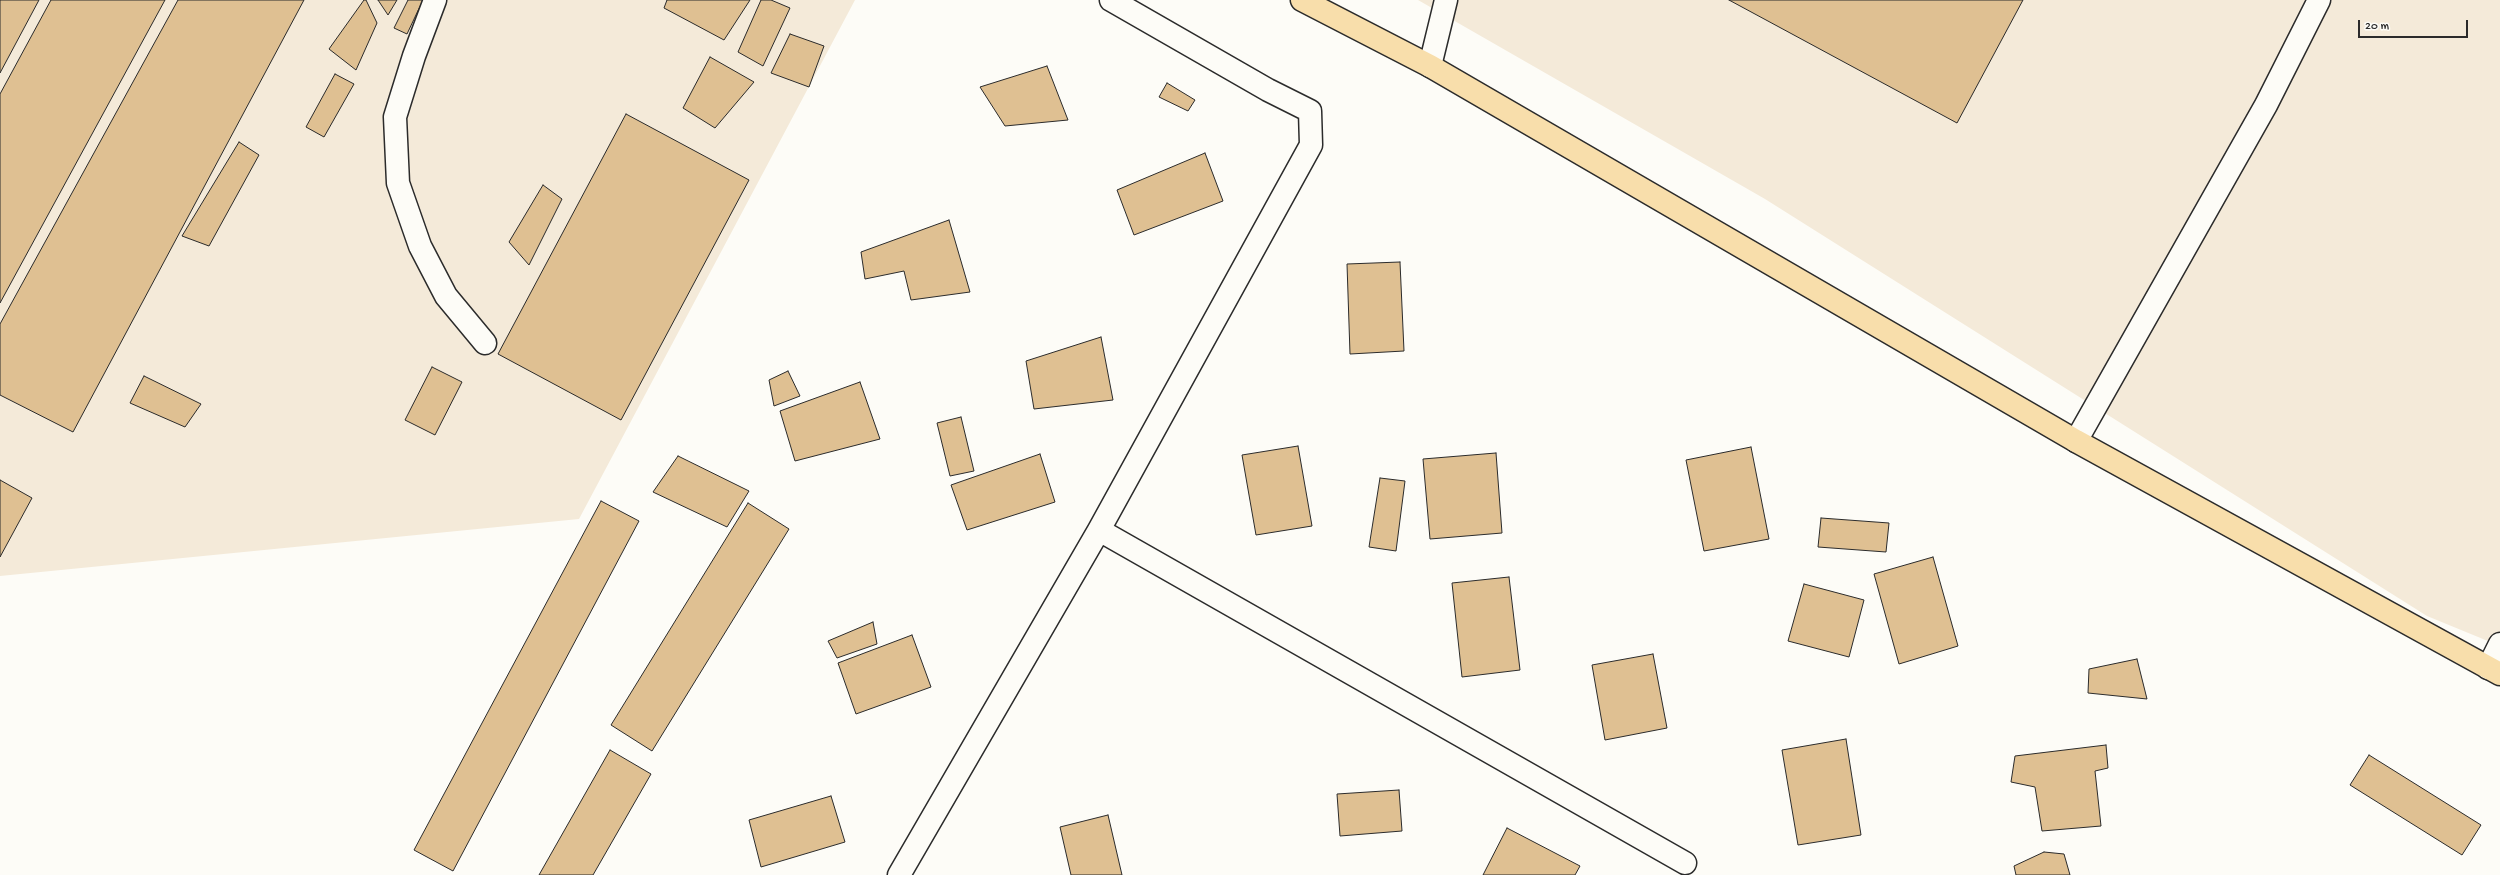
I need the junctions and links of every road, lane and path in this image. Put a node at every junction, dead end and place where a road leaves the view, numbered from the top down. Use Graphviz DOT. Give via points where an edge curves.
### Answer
graph roads {
  1 [pos="435,0"];
  2 [pos="1112,0"];
  3 [pos="1302,0"];
  4 [pos="1446,0"];
  5 [pos="2319,0"];
  6 [pos="1430,66"];
  7 [pos="485,343"];
  8 [pos="2076,441"];
  9 [pos="1099,530"];
  10 [pos="2500,644"];
  11 [pos="2494,671"];
  12 [pos="1685,863"];
  13 [pos="900,875"];
  1 -- 7 [label="street" via="395,117 398,183 420,246 446,296"];
  2 -- 9 [label="street" via="1268,90 1310,111 1312,145"];
  3 -- 6 [label="main road"];
  4 -- 6 [label="street"];
  5 -- 8 [label="street" via="2266,105"];
  6 -- 8 [label="main road"];
  8 -- 11 [label="main road"];
  9 -- 12 [label="street"];
  9 -- 13 [label="street"];
  10 -- 11 [label="street"];
}
